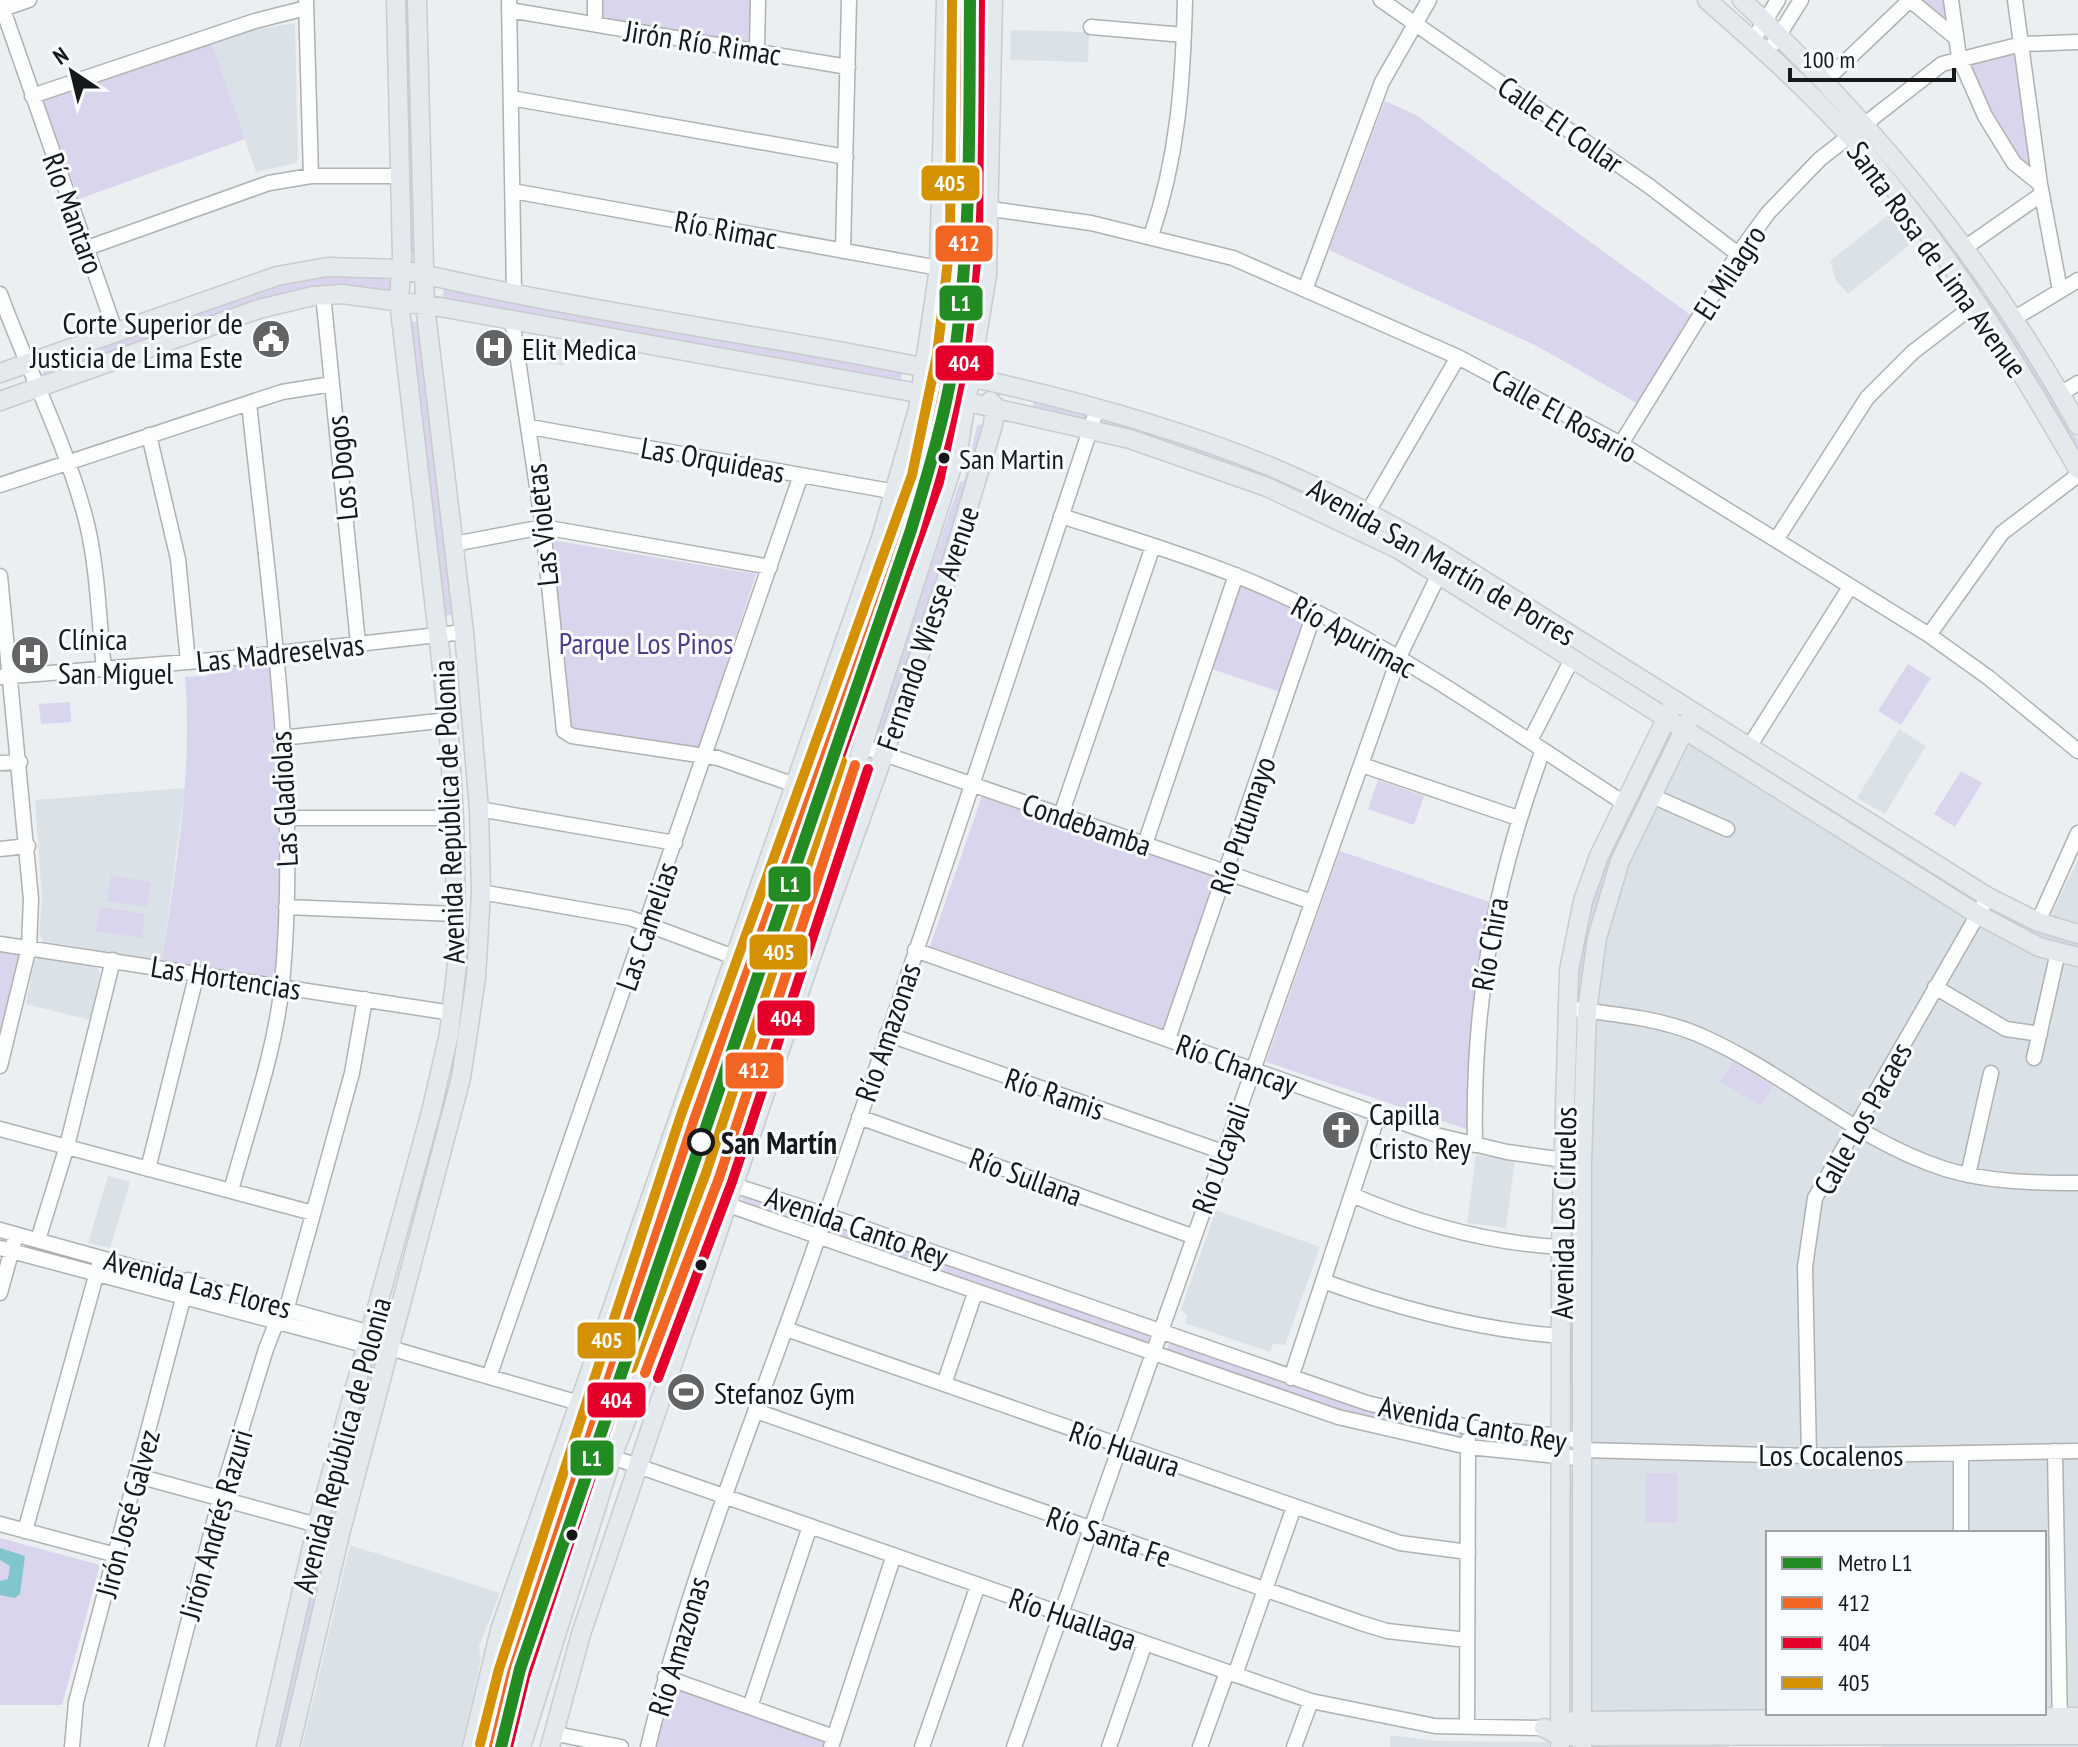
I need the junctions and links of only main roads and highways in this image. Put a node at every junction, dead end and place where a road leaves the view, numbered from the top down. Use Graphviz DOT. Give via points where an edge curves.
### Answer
graph roads {
  1 [pos="396,0"];
  2 [pos="417,0"];
  3 [pos="946,0"];
  4 [pos="966,0"];
  5 [pos="993,0"];
  6 [pos="1707,0"];
  7 [pos="1742,0"];
  8 [pos="401,269"];
  9 [pos="423,275"];
  10 [pos="399,301"];
  11 [pos="425,305"];
  12 [pos="925,369"];
  13 [pos="0,373"];
  14 [pos="948,373"];
  15 [pos="971,378"];
  16 [pos="1025,391"];
  17 [pos="920,394"];
  18 [pos="944,398"];
  19 [pos="0,401"];
  20 [pos="968,402"];
  21 [pos="996,407"];
  22 [pos="1020,412"];
  23 [pos="2078,425"];
  24 [pos="2078,469"];
  25 [pos="1675,701"];
  26 [pos="1666,718"];
  27 [pos="1688,720"];
  28 [pos="1860,816"];
  29 [pos="1849,833"];
  30 [pos="1946,871"];
  31 [pos="1936,888"];
  32 [pos="2078,934"];
  33 [pos="2078,957"];
  34 [pos="668,1174"];
  35 [pos="727,1181"];
  36 [pos="719,1203"];
  37 [pos="2069,1726"];
  38 [pos="1556,1733"];
  39 [pos="1805,1734"];
  40 [pos="1582,1735"];
  41 [pos="551,1740"];
  42 [pos="1761,1741"];
  43 [pos="1878,1741"];
  44 [pos="266,1747"];
  45 [pos="290,1747"];
  46 [pos="472,1747"];
  47 [pos="494,1747"];
  48 [pos="521,1747"];
  1 -- 8 [label="main road, Avenida República de Polonia"];
  2 -- 9 [label="main road, Avenida República de Polonia"];
  3 -- 12 [label="main road, Fernando Wiesse Avenue" via="939,268"];
  4 -- 14 [label="main road, Fernando Wiesse Avenue" via="964,244"];
  5 -- 15 [label="main road, Fernando Wiesse Avenue" via="991,209"];
  6 -- 24 [label="main road, Santa Rosa de Lima Avenue" via="1848,135 1905,205 1977,303"];
  7 -- 23 [label="main road, Santa Rosa de Lima Avenue" via="1905,168 2015,318"];
  8 -- 9 [label="main road, Avenida San Martín de Porres"];
  8 -- 10 [label="main road, Avenida República de Polonia"];
  8 -- 13 [label="main road, Avenida San Martín de Porres" via="327,267 290,273"];
  9 -- 11 [label="main road, Avenida República de Polonia"];
  9 -- 12 [label="main road, Avenida San Martín de Porres"];
  10 -- 11 [label="main road, Avenida San Martín de Porres"];
  10 -- 19 [label="main road, Avenida San Martín de Porres" via="323,294 259,309"];
  10 -- 44 [label="main road, Avenida República de Polonia" via="448,720 456,914 452,1013 431,1112 317,1525"];
  11 -- 17 [label="main road, Avenida San Martín de Porres"];
  11 -- 45 [label="main road, Avenida República de Polonia" via="479,809 481,892 469,1045 341,1530"];
  12 -- 14 [label="main road, Avenida San Martín de Porres"];
  12 -- 17 [label="main road, Fernando Wiesse Avenue"];
  14 -- 15 [label="main road, Avenida San Martín de Porres"];
  14 -- 18 [label="main road, Fernando Wiesse Avenue"];
  15 -- 16 [label="main road, Avenida San Martín de Porres"];
  15 -- 20 [label="main road, Fernando Wiesse Avenue"];
  15 -- 21 [label="main road"];
  16 -- 22 [label="main road"];
  16 -- 25 [label="main road, Avenida San Martín de Porres" via="1267,465 1368,512"];
  17 -- 18 [label="main road, Avenida San Martín de Porres"];
  17 -- 34 [label="main road, Fernando Wiesse Avenue" via="896,492 734,957"];
  18 -- 20 [label="main road, Avenida San Martín de Porres"];
  18 -- 34 [label="main road, Fernando Wiesse Avenue" via="905,543"];
  20 -- 21 [label="main road, Avenida San Martín de Porres"];
  20 -- 35 [label="main road, Fernando Wiesse Avenue" via="946,492 861,746"];
  21 -- 22 [label="main road, Avenida San Martín de Porres"];
  21 -- 35 [label="main road, Fernando Wiesse Avenue" via="946,581"];
  22 -- 26 [label="main road, Avenida San Martín de Porres" via="1130,439 1231,473 1358,529 1439,574"];
  25 -- 26 [label="main road, Avenida Los Ciruelos"];
  25 -- 27 [label="main road, Avenida San Martín de Porres"];
  26 -- 27 [label="main road, Avenida San Martín de Porres"];
  26 -- 38 [label="main road, Avenida Los Ciruelos" via="1599,856 1583,901 1569,970"];
  27 -- 28 [label="main road, Avenida San Martín de Porres" via="1749,747"];
  27 -- 29 [label="main road, Avenida San Martín de Porres"];
  27 -- 40 [label="main road, Avenida Los Ciruelos" via="1608,898 1587,1011"];
  28 -- 29 [label="main road"];
  28 -- 30 [label="main road, Avenida San Martín de Porres"];
  29 -- 31 [label="main road, Avenida San Martín de Porres"];
  30 -- 31 [label="main road"];
  30 -- 32 [label="main road, Avenida San Martín de Porres" via="2038,922"];
  31 -- 33 [label="main road, Avenida San Martín de Porres" via="2011,933"];
  34 -- 46 [label="main road, Fernando Wiesse Avenue" via="579,1403 500,1630"];
  34 -- 47 [label="main road, Fernando Wiesse Avenue" via="512,1673"];
  35 -- 36 [label="main road, Fernando Wiesse Avenue"];
  36 -- 41 [label="main road, Fernando Wiesse Avenue"];
  36 -- 48 [label="main road, Fernando Wiesse Avenue" via="612,1457"];
  37 -- 39 [label="main road"];
  37 -- 43 [label="main road"];
  38 -- 40 [label="main road"];
  39 -- 40 [label="main road"];
  39 -- 42 [label="main road"];
  39 -- 43 [label="main road"];
  40 -- 42 [label="main road"];
}
